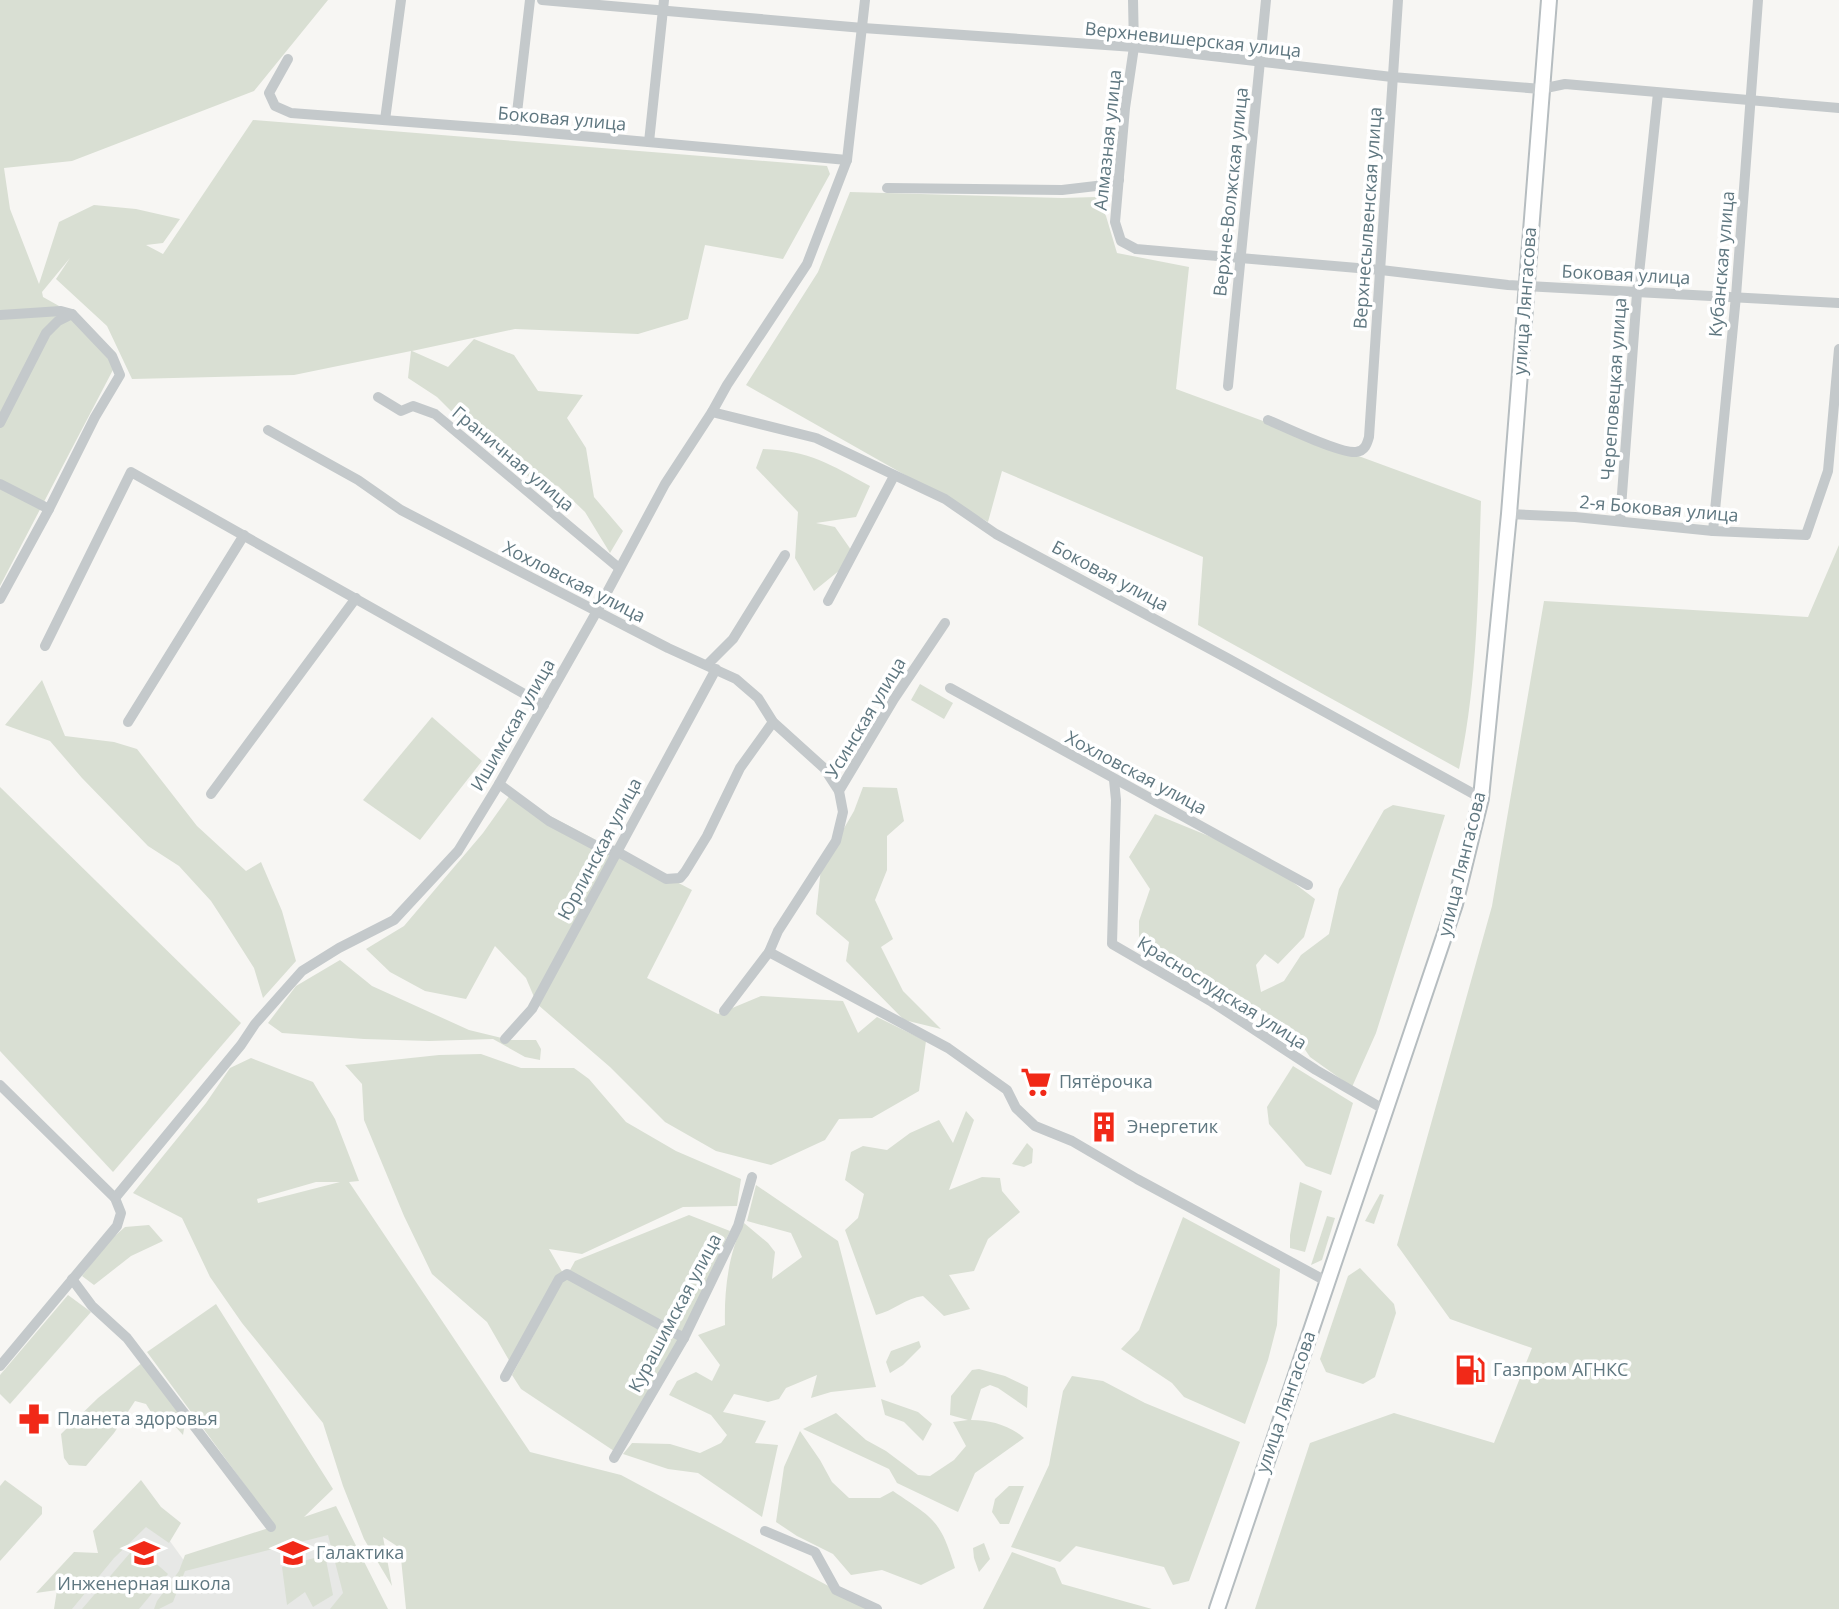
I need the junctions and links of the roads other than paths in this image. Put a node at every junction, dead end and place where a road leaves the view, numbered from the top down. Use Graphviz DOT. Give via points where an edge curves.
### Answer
graph roads {
  1 [pos="401,0"];
  2 [pos="530,0"];
  3 [pos="542,0"];
  4 [pos="664,0"];
  5 [pos="865,0"];
  6 [pos="1133,0"];
  7 [pos="1266,0"];
  8 [pos="1398,0"];
  9 [pos="1549,0"];
  10 [pos="1758,0"];
  11 [pos="664,12"];
  12 [pos="863,28"];
  13 [pos="1134,47"];
  14 [pos="288,59"];
  15 [pos="1261,64"];
  16 [pos="1392,77"];
  17 [pos="1541,89"];
  18 [pos="1658,93"];
  19 [pos="1752,101"];
  20 [pos="1839,108"];
  21 [pos="385,120"];
  22 [pos="516,130"];
  23 [pos="649,142"];
  24 [pos="847,160"];
  25 [pos="1119,180"];
  26 [pos="887,188"];
  27 [pos="1121,241"];
  28 [pos="1239,257"];
  29 [pos="1381,270"];
  30 [pos="1526,286"];
  31 [pos="1637,293"];
  32 [pos="1736,296"];
  33 [pos="1839,303"];
  34 [pos="72,314"];
  35 [pos="0,315"];
  36 [pos="1839,349"];
  37 [pos="1228,386"];
  38 [pos="378,397"];
  39 [pos="712,412"];
  40 [pos="1268,420"];
  41 [pos="0,423"];
  42 [pos="268,430"];
  43 [pos="894,476"];
  44 [pos="0,484"];
  45 [pos="49,509"];
  46 [pos="1509,514"];
  47 [pos="1620,521"];
  48 [pos="1713,531"];
  49 [pos="244,535"];
  50 [pos="785,555"];
  51 [pos="619,568"];
  52 [pos="356,598"];
  53 [pos="0,599"];
  54 [pos="828,601"];
  55 [pos="597,611"];
  56 [pos="945,623"];
  57 [pos="46,646"];
  58 [pos="711,667"];
  59 [pos="950,688"];
  60 [pos="544,705"];
  61 [pos="128,722"];
  62 [pos="773,723"];
  63 [pos="1114,780"];
  64 [pos="499,784"];
  65 [pos="839,791"];
  66 [pos="211,794"];
  67 [pos="1481,798"];
  68 [pos="616,851"];
  69 [pos="1308,885"];
  70 [pos="769,952"];
  71 [pos="724,1011"];
  72 [pos="505,1039"];
  73 [pos="0,1085"];
  74 [pos="1385,1110"];
  75 [pos="752,1177"];
  76 [pos="115,1198"];
  77 [pos="72,1279"];
  78 [pos="1326,1281"];
  79 [pos="684,1338"];
  80 [pos="0,1366"];
  81 [pos="505,1377"];
  82 [pos="614,1458"];
  83 [pos="271,1527"];
  84 [pos="765,1531"];
  85 [pos="877,1609"];
  86 [pos="1217,1609"];
  1 -- 21 [label="street"];
  2 -- 22 [label="street"];
  3 -- 11 [label="street, Верхневишерская улица"];
  4 -- 11 [label="street"];
  5 -- 12 [label="street, Ишимская улица"];
  6 -- 13 [label="street, Алмазная улица"];
  7 -- 15 [label="street, Верхне-Волжская улица"];
  8 -- 16 [label="street, Верхнесылвенская улица"];
  9 -- 17 [label="main road, улица Лянгасова"];
  10 -- 19 [label="street, Кубанская улица"];
  11 -- 12 [label="street, Верхневишерская улица"];
  11 -- 23 [label="street"];
  12 -- 13 [label="street, Верхневишерская улица"];
  12 -- 24 [label="street, Ишимская улица"];
  13 -- 15 [label="street, Верхневишерская улица"];
  13 -- 25 [label="street, Алмазная улица"];
  14 -- 21 [label="street, Боковая улица" via="269,93 275,106 291,113"];
  15 -- 16 [label="street, Верхневишерская улица"];
  15 -- 28 [label="street, Верхне-Волжская улица"];
  16 -- 17 [label="street, Верхневишерская улица"];
  16 -- 29 [label="street, Верхнесылвенская улица"];
  17 -- 18 [label="street, Верхневишерская улица" via="1565,85"];
  17 -- 30 [label="main road, улица Лянгасова"];
  18 -- 19 [label="street, Верхневишерская улица"];
  18 -- 31 [label="street, Череповецкая улица"];
  19 -- 20 [label="street, Верхневишерская улица"];
  19 -- 32 [label="street, Кубанская улица"];
  21 -- 22 [label="street, Боковая улица"];
  22 -- 23 [label="street, Боковая улица"];
  23 -- 24 [label="street, Боковая улица"];
  24 -- 39 [label="street, Ишимская улица" via="807,264"];
  25 -- 26 [label="street" via="1062,190"];
  25 -- 27 [label="street, Алмазная улица" via="1115,222"];
  27 -- 28 [label="street, Боковая улица" via="1136,249"];
  28 -- 29 [label="street, Боковая улица"];
  28 -- 37 [label="street, Верхне-Волжская улица"];
  29 -- 30 [label="street, Боковая улица"];
  29 -- 40 [label="street, Верхнесылвенская улица" via="1366,446 1346,452"];
  30 -- 31 [label="street, Боковая улица"];
  30 -- 46 [label="main road, улица Лянгасова"];
  31 -- 32 [label="street, Боковая улица"];
  31 -- 47 [label="street, Череповецкая улица"];
  32 -- 33 [label="street, Боковая улица"];
  32 -- 48 [label="street, Кубанская улица"];
  34 -- 35 [label="street"];
  34 -- 41 [label="street" via="46,333"];
  34 -- 45 [label="street" via="112,356 120,375"];
  36 -- 48 [label="street, 2-я Боковая улица" via="1828,471 1806,535"];
  38 -- 51 [label="street, Граничная улица" via="401,411 413,406 435,414"];
  39 -- 43 [label="street, Боковая улица" via="816,438"];
  39 -- 51 [label="street, Ишимская улица" via="665,484"];
  42 -- 55 [label="street, Хохловская улица" via="358,480 401,510"];
  43 -- 54 [label="street"];
  43 -- 67 [label="street, Боковая улица" via="945,499 996,534"];
  44 -- 45 [label="street"];
  45 -- 53 [label="street"];
  46 -- 47 [label="street, 2-я Боковая улица"];
  46 -- 67 [label="main road, улица Лянгасова"];
  47 -- 48 [label="street, 2-я Боковая улица"];
  49 -- 52 [label="street"];
  49 -- 57 [label="street" via="131,472"];
  49 -- 61 [label="street"];
  50 -- 58 [label="street, Юрлинская улица"];
  51 -- 55 [label="street, Ишимская улица"];
  52 -- 60 [label="street"];
  52 -- 66 [label="street"];
  55 -- 58 [label="street, Хохловская улица"];
  55 -- 60 [label="street, Ишимская улица"];
  56 -- 65 [label="street, Усинская улица"];
  58 -- 62 [label="street, Хохловская улица" via="736,679 758,698"];
  58 -- 68 [label="street, Юрлинская улица"];
  59 -- 63 [label="street, Хохловская улица"];
  60 -- 64 [label="street, Ишимская улица"];
  62 -- 65 [label="street, Хохловская улица" via="824,768"];
  62 -- 68 [label="street" via="740,768 707,836 680,878 666,879"];
  63 -- 69 [label="street, Хохловская улица"];
  63 -- 74 [label="street, Краснослудская улица" via="1112,944"];
  64 -- 68 [label="street" via="549,821 602,849"];
  64 -- 76 [label="street, Ишимская улица" via="458,850 394,920 302,971"];
  65 -- 70 [label="street, Усинская улица" via="843,812 836,841"];
  67 -- 74 [label="main road, улица Лянгасова" via="1455,904"];
  68 -- 72 [label="street, Юрлинская улица" via="532,1009"];
  70 -- 71 [label="street, Усинская улица"];
  70 -- 78 [label="street" via="948,1048 1007,1090 1016,1108 1035,1126"];
  73 -- 76 [label="street"];
  74 -- 78 [label="main road, улица Лянгасова"];
  75 -- 79 [label="street, Курашимская улица" via="738,1226"];
  76 -- 77 [label="street" via="121,1213 117,1226"];
  77 -- 80 [label="street"];
  77 -- 83 [label="street" via="92,1306 127,1338"];
  78 -- 86 [label="main road, улица Лянгасова"];
  79 -- 81 [label="street" via="573,1275 563,1275"];
  79 -- 82 [label="street, Курашимская улица"];
  84 -- 85 [label="street" via="815,1552 836,1590"];
}
